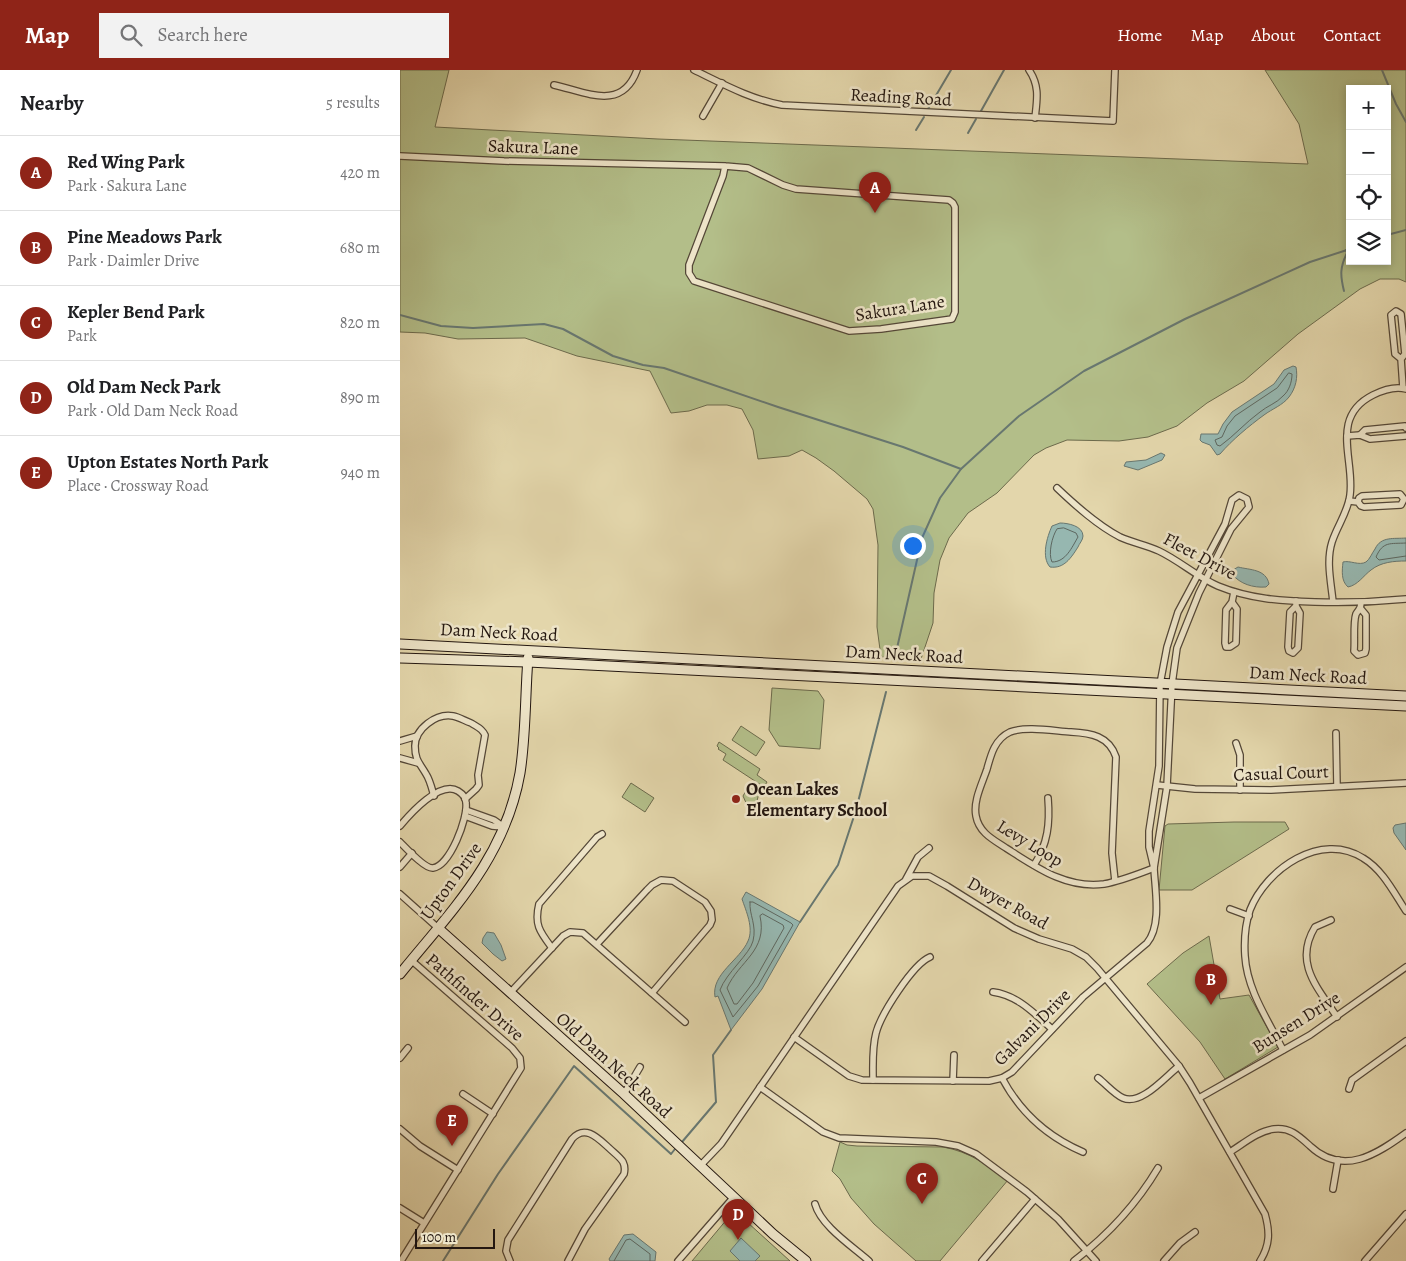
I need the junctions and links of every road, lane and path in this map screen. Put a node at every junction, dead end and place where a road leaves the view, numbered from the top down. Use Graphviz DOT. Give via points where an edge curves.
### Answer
graph roads {
  1 [pos="636,70"];
  2 [pos="694,70"];
  3 [pos="1029,70"];
  4 [pos="1115,70"];
  5 [pos="722,83"];
  6 [pos="554,85"];
  7 [pos="702,116"];
  8 [pos="1035,118"];
  9 [pos="400,156"];
  10 [pos="726,166"];
  11 [pos="1401,359"];
  12 [pos="1404,388"];
  13 [pos="1406,428"];
  14 [pos="1347,436"];
  15 [pos="1360,436"];
  16 [pos="1406,436"];
  17 [pos="1057,488"];
  18 [pos="1349,501"];
  19 [pos="1358,502"];
  20 [pos="1198,575"];
  21 [pos="1205,580"];
  22 [pos="1234,592"];
  23 [pos="1406,599"];
  24 [pos="1232,602"];
  25 [pos="1333,602"];
  26 [pos="1296,604"];
  27 [pos="1361,606"];
  28 [pos="400,644"];
  29 [pos="528,650"];
  30 [pos="400,658"];
  31 [pos="733,661"];
  32 [pos="528,662"];
  33 [pos="732,672"];
  34 [pos="1160,684"];
  35 [pos="1172,684"];
  36 [pos="1160,694"];
  37 [pos="1171,695"];
  38 [pos="1406,696"];
  39 [pos="1406,706"];
  40 [pos="1336,733"];
  41 [pos="417,736"];
  42 [pos="400,741"];
  43 [pos="1236,743"];
  44 [pos="400,758"];
  45 [pos="418,762"];
  46 [pos="1406,783"];
  47 [pos="1157,785"];
  48 [pos="1167,786"];
  49 [pos="1337,786"];
  50 [pos="1240,790"];
  51 [pos="434,796"];
  52 [pos="1048,798"];
  53 [pos="465,799"];
  54 [pos="465,813"];
  55 [pos="400,826"];
  56 [pos="504,827"];
  57 [pos="602,834"];
  58 [pos="400,842"];
  59 [pos="929,848"];
  60 [pos="412,853"];
  61 [pos="1034,865"];
  62 [pos="400,866"];
  63 [pos="1154,868"];
  64 [pos="906,879"];
  65 [pos="1115,881"];
  66 [pos="400,894"];
  67 [pos="1230,909"];
  68 [pos="1406,911"];
  69 [pos="1249,916"];
  70 [pos="1331,920"];
  71 [pos="438,928"];
  72 [pos="597,944"];
  73 [pos="552,948"];
  74 [pos="930,957"];
  75 [pos="411,960"];
  76 [pos="1406,967"];
  77 [pos="400,974"];
  78 [pos="1106,978"];
  79 [pos="993,992"];
  80 [pos="510,993"];
  81 [pos="652,993"];
  82 [pos="1337,1017"];
  83 [pos="685,1022"];
  84 [pos="1052,1029"];
  85 [pos="794,1037"];
  86 [pos="1406,1041"];
  87 [pos="408,1048"];
  88 [pos="1283,1050"];
  89 [pos="954,1055"];
  90 [pos="400,1058"];
  91 [pos="1179,1066"];
  92 [pos="640,1067"];
  93 [pos="1002,1078"];
  94 [pos="1098,1078"];
  95 [pos="873,1080"];
  96 [pos="953,1081"];
  97 [pos="760,1087"];
  98 [pos="1349,1089"];
  99 [pos="463,1094"];
  100 [pos="624,1094"];
  101 [pos="1199,1098"];
  102 [pos="493,1114"];
  103 [pos="400,1129"];
  104 [pos="1406,1133"];
  105 [pos="1083,1152"];
  106 [pos="1230,1152"];
  107 [pos="1338,1160"];
  108 [pos="700,1166"];
  109 [pos="1158,1168"];
  110 [pos="458,1170"];
  111 [pos="1333,1190"];
  112 [pos="734,1198"];
  113 [pos="1035,1199"];
  114 [pos="815,1204"];
  115 [pos="400,1208"];
  116 [pos="1406,1214"];
  117 [pos="424,1223"];
  118 [pos="1195,1232"];
  119 [pos="1086,1252"];
  120 [pos="401,1261"];
  121 [pos="510,1261"];
  122 [pos="568,1261"];
  123 [pos="678,1261"];
  124 [pos="806,1261"];
  125 [pos="869,1261"];
  126 [pos="982,1261"];
  127 [pos="1074,1261"];
  128 [pos="1096,1261"];
  129 [pos="1164,1261"];
  130 [pos="1260,1261"];
  131 [pos="1365,1261"];
  1 -- 6 [label="street" via="627,88 610,96"];
  2 -- 5 [label="street, Reading Road"];
  3 -- 8 [label="street" via="1038,93"];
  4 -- 8 [label="street, Reading Road" via="1113,121"];
  5 -- 7 [label="street"];
  5 -- 8 [label="street, Reading Road" via="771,103 800,107"];
  9 -- 10 [label="street, Sakura Lane"];
  10 -- 10 [label="street, Sakura Lane" via="689,265 694,281 849,331 952,319 955,312 955,207 949,200 796,189 748,168"];
  11 -- 11 [label="street" via="1405,354 1402,314 1396,311 1392,315 1395,354"];
  11 -- 12 [label="street"];
  12 -- 14 [label="street" via="1382,391 1363,401 1350,420"];
  13 -- 15 [label="street" via="1365,430"];
  14 -- 15 [label="street"];
  14 -- 18 [label="street" via="1352,479"];
  15 -- 16 [label="street" via="1370,440"];
  17 -- 20 [label="street, Fleet Drive" via="1075,505 1121,537 1162,552"];
  18 -- 19 [label="street"];
  18 -- 25 [label="street" via="1331,548 1329,565"];
  19 -- 19 [label="street" via="1364,507 1401,505 1404,499 1400,494 1362,496"];
  20 -- 21 [label="street, Fleet Drive"];
  20 -- 21 [label="street, Galvani Drive" via="1225,524 1232,500 1239,495 1244,496 1250,507 1232,528"];
  20 -- 34 [label="street, Galvani Drive" via="1171,631"];
  21 -- 22 [label="street, Fleet Drive"];
  21 -- 35 [label="street, Galvani Drive" via="1180,637"];
  22 -- 24 [label="street"];
  22 -- 26 [label="street, Fleet Drive"];
  23 -- 27 [label="street, Fleet Drive"];
  24 -- 24 [label="street" via="1227,607 1224,643 1230,648 1236,643 1237,610"];
  25 -- 26 [label="street, Fleet Drive"];
  25 -- 27 [label="street, Fleet Drive"];
  26 -- 26 [label="street" via="1290,612 1288,638 1288,652 1293,653 1298,648 1300,613"];
  27 -- 27 [label="street" via="1356,616 1354,651 1360,655 1366,649 1366,615"];
  28 -- 29 [label="main road, Dam Neck Road"];
  29 -- 31 [label="main road, Dam Neck Road"];
  29 -- 32 [label="main road, Upton Drive"];
  30 -- 32 [label="main road, Dam Neck Road"];
  31 -- 33 [label="main road"];
  31 -- 34 [label="main road, Dam Neck Road"];
  32 -- 33 [label="main road, Dam Neck Road"];
  32 -- 56 [label="main road, Upton Drive" via="520,774"];
  33 -- 36 [label="main road, Dam Neck Road"];
  34 -- 35 [label="main road, Dam Neck Road"];
  34 -- 36 [label="street, Galvani Drive"];
  35 -- 37 [label="street, Galvani Drive"];
  35 -- 38 [label="main road, Dam Neck Road"];
  36 -- 37 [label="main road, Dam Neck Road"];
  36 -- 47 [label="street, Galvani Drive"];
  37 -- 39 [label="main road, Dam Neck Road"];
  37 -- 48 [label="street, Galvani Drive"];
  40 -- 49 [label="street"];
  41 -- 42 [label="street"];
  41 -- 45 [label="street"];
  41 -- 53 [label="street" via="429,723 447,716 458,717 484,732 479,785"];
  43 -- 50 [label="street" via="1240,755"];
  44 -- 45 [label="street"];
  45 -- 51 [label="street" via="427,775"];
  46 -- 49 [label="street, Casual Court"];
  47 -- 48 [label="street, Casual Court"];
  47 -- 63 [label="street, Galvani Drive" via="1149,838"];
  48 -- 50 [label="street, Casual Court"];
  48 -- 63 [label="street, Galvani Drive"];
  49 -- 50 [label="street, Casual Court"];
  51 -- 53 [label="street" via="445,789 452,789"];
  51 -- 55 [label="street" via="416,808"];
  52 -- 61 [label="street" via="1049,817 1044,848"];
  53 -- 54 [label="street"];
  54 -- 56 [label="street" via="492,826"];
  54 -- 60 [label="street" via="460,835 438,866 426,866"];
  56 -- 71 [label="main road, Upton Drive" via="475,882"];
  57 -- 73 [label="street" via="539,904 536,916 538,930"];
  58 -- 60 [label="street"];
  59 -- 64 [label="street" via="918,857"];
  60 -- 62 [label="street"];
  61 -- 65 [label="street, Levy Loop" via="1072,882"];
  61 -- 65 [label="street, Levy Loop" via="986,835 978,822 976,804 992,751 1003,737 1015,731 1094,734 1107,742 1116,757 1112,853"];
  63 -- 65 [label="street, Levy Loop"];
  63 -- 78 [label="street, Galvani Drive" via="1154,933"];
  64 -- 78 [label="street, Dwyer Road" via="929,876 1022,932 1079,952 1093,962"];
  64 -- 85 [label="street"];
  66 -- 71 [label="street, Old Dam Neck Road"];
  67 -- 69 [label="street"];
  68 -- 69 [label="street" via="1372,864 1357,854 1331,849 1312,851 1286,865 1266,884"];
  69 -- 88 [label="street" via="1244,946 1249,982"];
  70 -- 82 [label="street" via="1315,927 1308,941 1306,956 1311,978"];
  71 -- 75 [label="main road, Upton Drive"];
  71 -- 80 [label="main road, Old Dam Neck Road"];
  72 -- 73 [label="street" via="583,933 575,932 563,936"];
  72 -- 81 [label="street"];
  72 -- 81 [label="street" via="657,881 674,881 706,902 712,916 710,926"];
  73 -- 80 [label="street"];
  74 -- 95 [label="street" via="919,964 883,1015 874,1042"];
  75 -- 77 [label="main road, Upton Drive"];
  75 -- 102 [label="street, Pathfinder Drive" via="520,1058 519,1073"];
  76 -- 82 [label="street, Bunsen Drive"];
  78 -- 84 [label="street, Galvani Drive"];
  78 -- 91 [label="street, Dwyer Road"];
  79 -- 84 [label="street" via="1020,1002"];
  80 -- 100 [label="main road, Old Dam Neck Road"];
  81 -- 83 [label="street"];
  82 -- 88 [label="street, Bunsen Drive"];
  84 -- 93 [label="street, Galvani Drive" via="1012,1072"];
  85 -- 95 [label="street, Galvani Drive" via="849,1076"];
  85 -- 97 [label="street"];
  86 -- 98 [label="street" via="1352,1080"];
  87 -- 90 [label="street"];
  88 -- 101 [label="street, Bunsen Drive"];
  89 -- 96 [label="street"];
  91 -- 94 [label="street" via="1146,1094 1130,1100"];
  91 -- 101 [label="street, Dwyer Road"];
  92 -- 100 [label="street"];
  93 -- 96 [label="street, Galvani Drive"];
  93 -- 105 [label="street" via="1012,1096 1036,1123"];
  95 -- 96 [label="street, Galvani Drive"];
  97 -- 108 [label="street" via="721,1144"];
  97 -- 113 [label="street" via="823,1132 839,1138 936,1142 966,1149"];
  99 -- 102 [label="street"];
  100 -- 108 [label="main road, Old Dam Neck Road"];
  101 -- 106 [label="street, Dwyer Road"];
  102 -- 110 [label="street, Pathfinder Drive"];
  103 -- 110 [label="street"];
  104 -- 107 [label="street" via="1366,1158"];
  106 -- 107 [label="street" via="1261,1133 1281,1128 1294,1132 1316,1151"];
  106 -- 130 [label="street, Dwyer Road" via="1265,1214 1269,1241"];
  107 -- 111 [label="street"];
  108 -- 112 [label="main road, Old Dam Neck Road"];
  109 -- 119 [label="street" via="1142,1194"];
  110 -- 117 [label="street, Pathfinder Drive"];
  112 -- 123 [label="street"];
  112 -- 124 [label="main road, Old Dam Neck Road"];
  113 -- 119 [label="street" via="1058,1219"];
  113 -- 126 [label="street"];
  114 -- 125 [label="street" via="824,1222"];
  115 -- 117 [label="street"];
  116 -- 131 [label="street"];
  117 -- 120 [label="street, Pathfinder Drive"];
  118 -- 129 [label="street"];
  119 -- 127 [label="street"];
  119 -- 128 [label="street"];
  121 -- 122 [label="street" via="506,1251 508,1240 572,1139 586,1132 595,1135 622,1160 625,1170 585,1229"];
}
